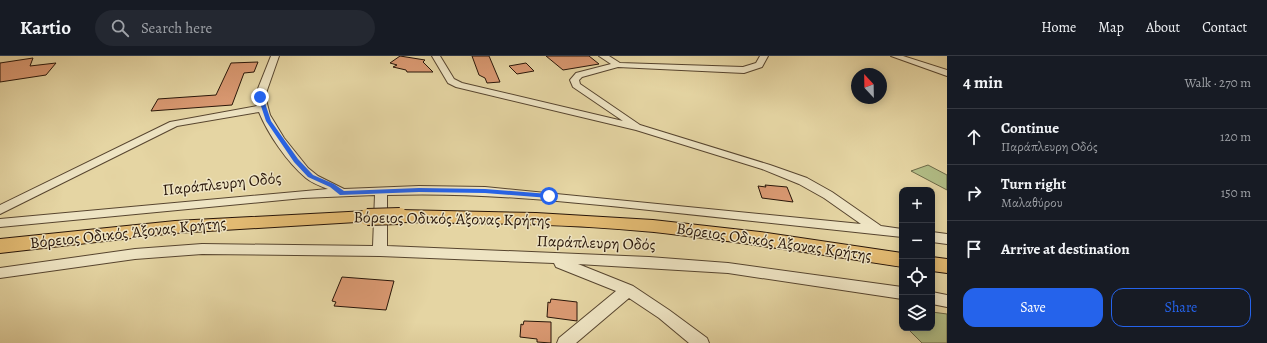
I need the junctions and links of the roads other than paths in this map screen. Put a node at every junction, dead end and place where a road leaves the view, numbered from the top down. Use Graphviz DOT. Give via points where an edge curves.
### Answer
graph roads {
  1 [pos="275,56"];
  2 [pos="603,56"];
  3 [pos="764,56"];
  4 [pos="895,56"];
  5 [pos="439,57"];
  6 [pos="618,65"];
  7 [pos="947,73"];
  8 [pos="263,108"];
  9 [pos="639,128"];
  10 [pos="381,192"];
  11 [pos="342,193"];
  12 [pos="0,210"];
  13 [pos="0,223"];
  14 [pos="877,230"];
  15 [pos="899,233"];
  16 [pos="935,238"];
  17 [pos="947,240"];
  18 [pos="0,246"];
  19 [pos="380,251"];
  20 [pos="553,260"];
  21 [pos="899,260"];
  22 [pos="935,264"];
  23 [pos="947,266"];
  24 [pos="0,272"];
  25 [pos="628,290"];
  26 [pos="899,293"];
  27 [pos="935,299"];
  28 [pos="947,301"];
  29 [pos="569,341"];
  30 [pos="701,343"];
  1 -- 8 [label="street" via="260,97"];
  2 -- 6 [label="street"];
  3 -- 6 [label="street" via="759,65 744,70"];
  4 -- 7 [label="street"];
  5 -- 9 [label="street" via="451,81 460,85"];
  6 -- 9 [label="street" via="580,75 574,80 576,85"];
  8 -- 11 [label="street" via="268,121 310,176 332,185"];
  8 -- 12 [label="street" via="174,124"];
  9 -- 14 [label="street" via="724,152 803,181 828,195"];
  10 -- 11 [label="street, Παράπλευρη Οδός"];
  10 -- 14 [label="street, Παράπλευρη Οδός" via="477,191 549,196"];
  10 -- 19 [label="street"];
  11 -- 13 [label="street, Παράπλευρη Οδός" via="303,194"];
  14 -- 15 [label="street, Παράπλευρη Οδός"];
  16 -- 17 [label="street"];
  18 -- 21 [label="highway, Βόρειος Οδικός Άξονας Κρήτης, bridge" via="175,227 400,216 617,223 710,233"];
  19 -- 20 [label="street, Παράπλευρη Οδός"];
  19 -- 24 [label="street, Παράπλευρη Οδός" via="202,249 135,254"];
  20 -- 25 [label="street"];
  20 -- 26 [label="street, Παράπλευρη Οδός" via="649,262 728,268"];
  22 -- 23 [label="highway"];
  25 -- 29 [label="street"];
  25 -- 30 [label="street"];
  27 -- 28 [label="street"];
}
